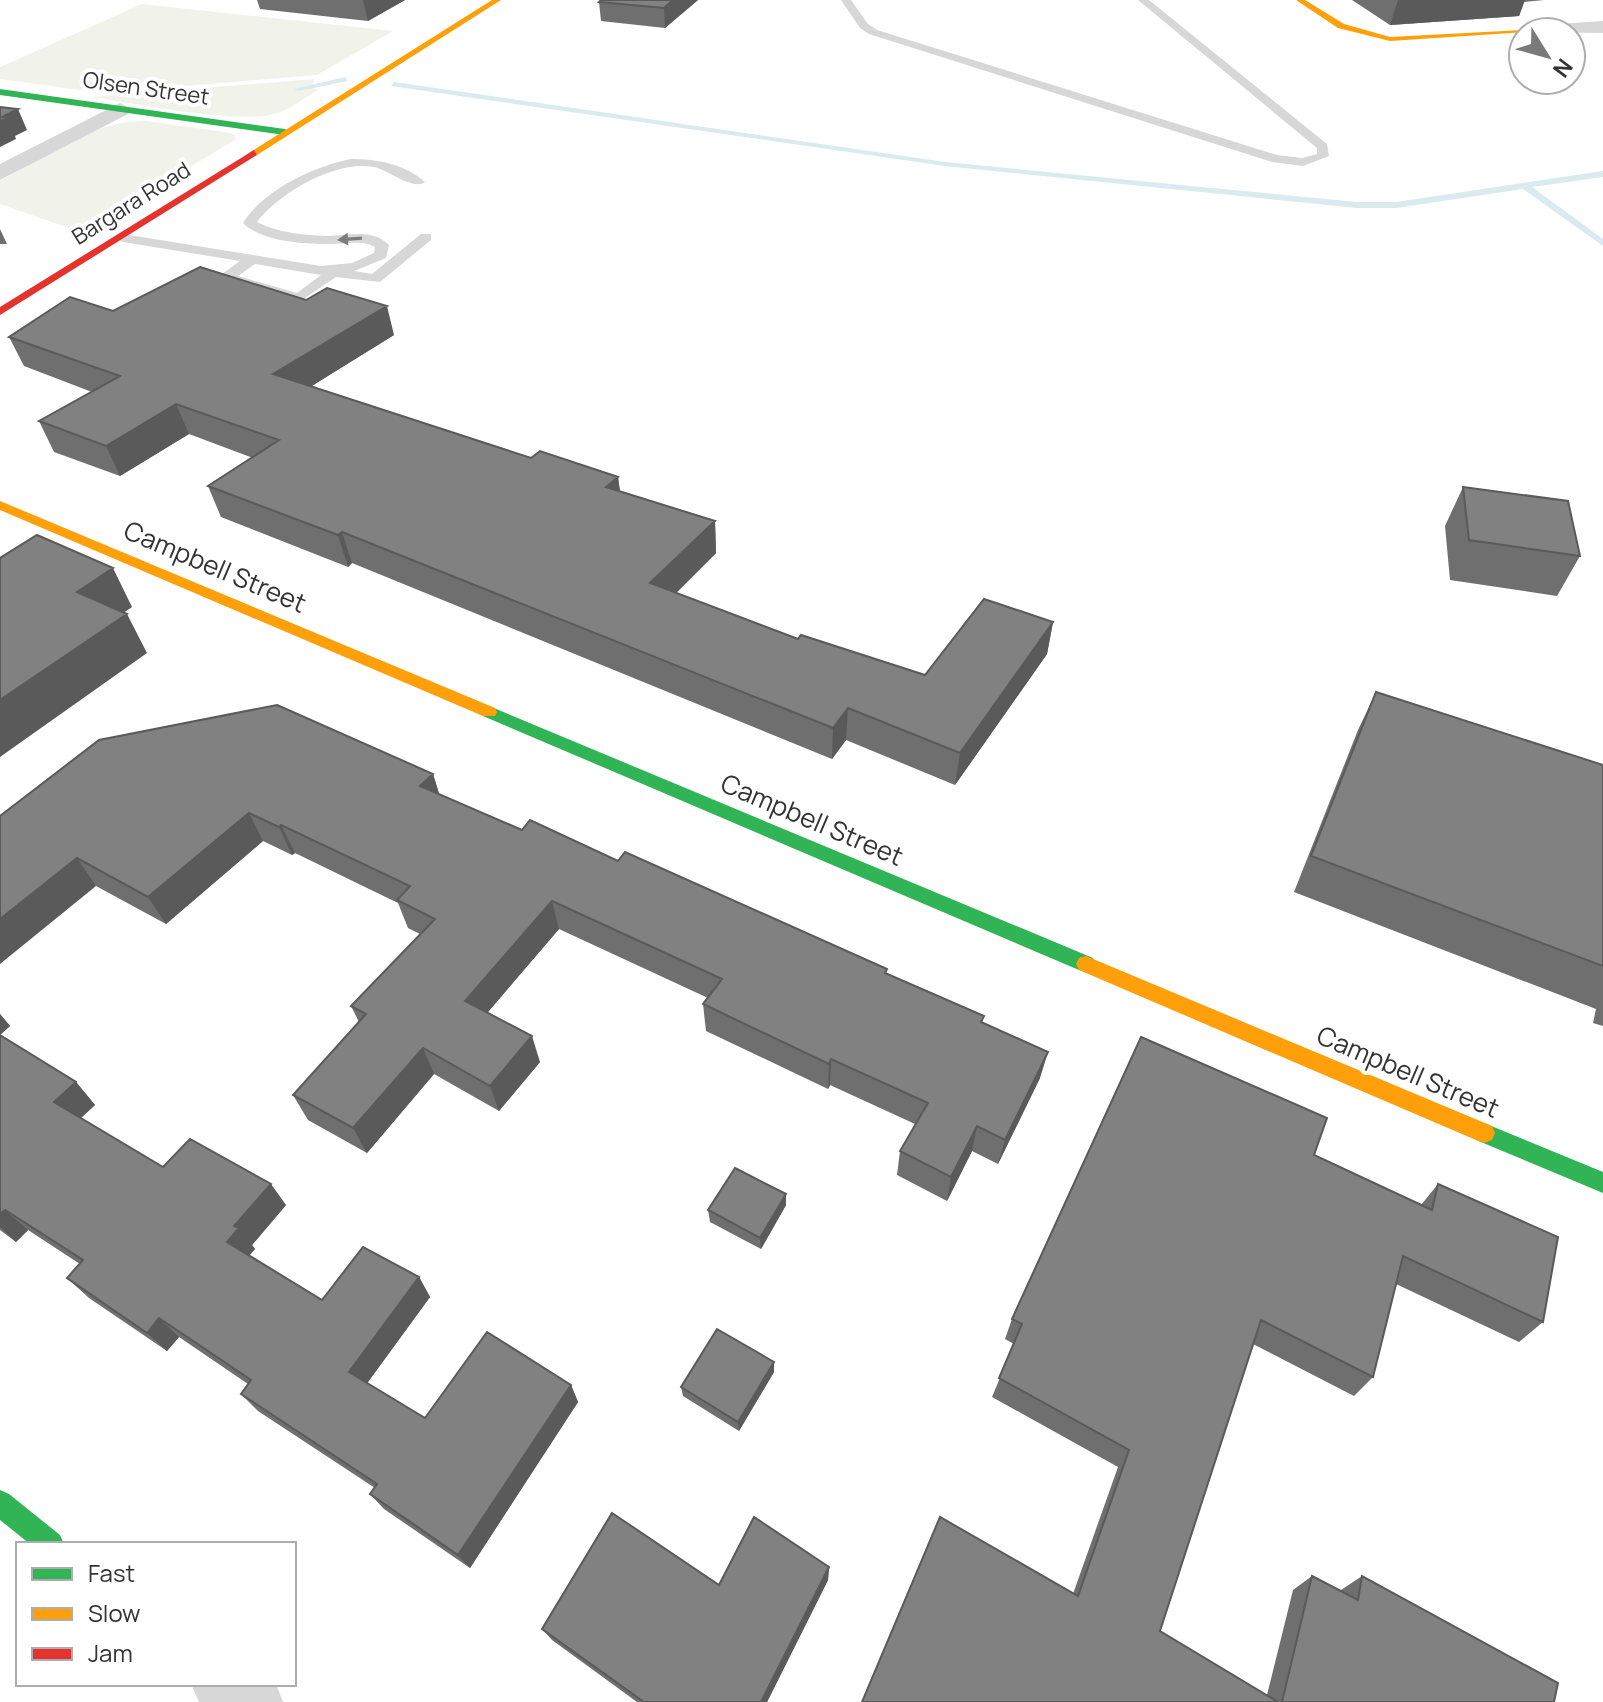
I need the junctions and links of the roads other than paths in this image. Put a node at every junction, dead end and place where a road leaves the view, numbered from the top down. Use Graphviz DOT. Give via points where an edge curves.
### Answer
graph roads {
  1 [pos="491,0"];
  2 [pos="846,0"];
  3 [pos="1143,0"];
  4 [pos="1300,0"];
  5 [pos="1507,33"];
  6 [pos="0,92"];
  7 [pos="120,109"];
  8 [pos="285,132"];
  9 [pos="0,173"];
  10 [pos="419,182"];
  11 [pos="426,237"];
  12 [pos="123,238"];
  13 [pos="253,259"];
  14 [pos="328,271"];
  15 [pos="0,312"];
  16 [pos="0,505"];
  17 [pos="1603,1183"];
  18 [pos="0,1503"];
  19 [pos="49,1542"];
  20 [pos="228,1686"];
  21 [pos="248,1702"];
  1 -- 8 [label="street, Bargara Road"];
  2 -- 3 [label="lane" via="873,32 1276,159 1303,162 1323,156 1323,147"];
  4 -- 5 [label="street" via="1341,26 1380,37"];
  6 -- 7 [label="street, Olsen Street"];
  7 -- 8 [label="street, Olsen Street"];
  7 -- 9 [label="street"];
  8 -- 12 [label="street, Bargara Road"];
  14 -- 10 [label="lane, one-way" via="366,264 381,255 382,245 367,238 324,240 257,229 250,223 254,216 326,166 343,161 371,162"];
  11 -- 14 [label="lane" via="375,279"];
  12 -- 13 [label="lane"];
  12 -- 15 [label="street, Bargara Road"];
  13 -- 14 [label="lane"];
  13 -- 14 [label="lane" via="227,277 299,298"];
  16 -- 17 [label="street, Campbell Street"];
  18 -- 19 [label="street"];
  20 -- 21 [label="street"];
}
